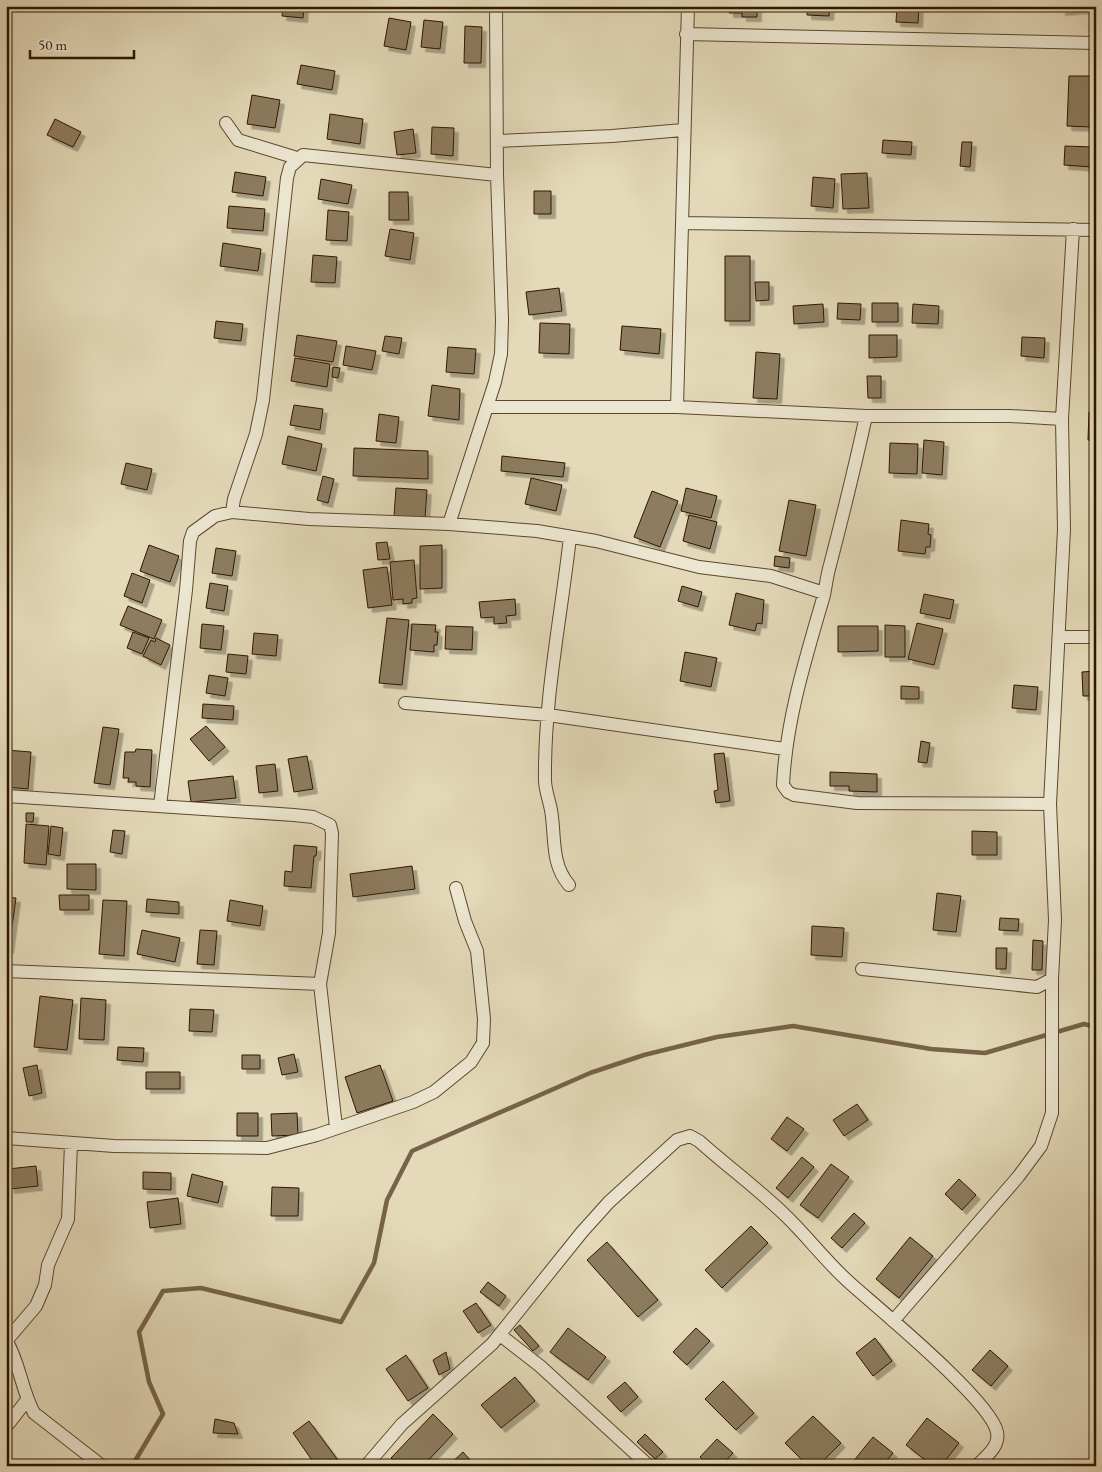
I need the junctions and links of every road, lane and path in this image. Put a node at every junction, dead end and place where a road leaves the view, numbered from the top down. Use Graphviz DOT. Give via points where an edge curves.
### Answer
graph roads {
  1 [pos="495,6"];
  2 [pos="688,6"];
  3 [pos="686,34"];
  4 [pos="1096,43"];
  5 [pos="226,123"];
  6 [pos="683,130"];
  7 [pos="498,141"];
  8 [pos="297,158"];
  9 [pos="497,175"];
  10 [pos="683,223"];
  11 [pos="1073,229"];
  12 [pos="1096,230"];
  13 [pos="487,407"];
  14 [pos="677,407"];
  15 [pos="866,416"];
  16 [pos="1062,419"];
  17 [pos="232,512"];
  18 [pos="449,524"];
  19 [pos="570,537"];
  20 [pos="824,593"];
  21 [pos="1059,637"];
  22 [pos="1096,637"];
  23 [pos="405,703"];
  24 [pos="548,715"];
  25 [pos="785,749"];
  26 [pos="6,796"];
  27 [pos="1050,804"];
  28 [pos="160,806"];
  29 [pos="569,885"];
  30 [pos="456,888"];
  31 [pos="862,969"];
  32 [pos="6,971"];
  33 [pos="1052,979"];
  34 [pos="320,984"];
  35 [pos="336,1127"];
  36 [pos="6,1138"];
  37 [pos="71,1144"];
  38 [pos="893,1321"];
  39 [pos="500,1335"];
  40 [pos="7,1340"];
  41 [pos="27,1400"];
  42 [pos="6,1427"];
  43 [pos="374,1463"];
  44 [pos="102,1466"];
  45 [pos="649,1466"];
  46 [pos="977,1466"];
  1 -- 7 [label="street"];
  2 -- 3 [label="street"];
  3 -- 4 [label="street"];
  3 -- 6 [label="street"];
  5 -- 8 [label="street" via="238,140"];
  6 -- 7 [label="street"];
  6 -- 10 [label="street"];
  7 -- 9 [label="street"];
  8 -- 9 [label="street" via="303,155 326,156"];
  8 -- 17 [label="street" via="286,178 263,400"];
  9 -- 13 [label="street" via="501,354"];
  10 -- 11 [label="street"];
  10 -- 14 [label="street"];
  11 -- 12 [label="street"];
  11 -- 16 [label="street"];
  13 -- 14 [label="street"];
  13 -- 18 [label="street"];
  14 -- 15 [label="street"];
  15 -- 16 [label="street"];
  15 -- 20 [label="street"];
  16 -- 21 [label="street" via="1064,529"];
  17 -- 18 [label="street" via="309,519"];
  17 -- 28 [label="street" via="201,524 190,541"];
  18 -- 19 [label="street"];
  19 -- 20 [label="street" via="699,567 770,576"];
  19 -- 24 [label="street" via="552,662"];
  20 -- 25 [label="street" via="808,646"];
  21 -- 22 [label="street"];
  21 -- 27 [label="street"];
  23 -- 24 [label="street"];
  24 -- 25 [label="street"];
  24 -- 29 [label="street" via="545,782 552,815 555,859 561,876"];
  25 -- 27 [label="street" via="783,785 794,795 857,803"];
  26 -- 28 [label="street"];
  27 -- 33 [label="street" via="1055,920"];
  28 -- 34 [label="street" via="294,814 330,825 329,933"];
  30 -- 35 [label="street" via="477,951 484,1019 483,1043 479,1052 434,1092"];
  31 -- 33 [label="street" via="1037,987"];
  32 -- 34 [label="street"];
  33 -- 38 [label="street" via="1052,1113 1041,1146"];
  34 -- 35 [label="street"];
  35 -- 37 [label="street" via="290,1144 267,1148"];
  36 -- 37 [label="street"];
  37 -- 40 [label="street" via="65,1229 48,1265 36,1306"];
  38 -- 39 [label="street" via="836,1270 804,1234 750,1184 690,1136 677,1140 609,1202 559,1258"];
  38 -- 46 [label="street" via="981,1406 997,1430 998,1440 994,1449"];
  39 -- 43 [label="street" via="402,1424"];
  39 -- 45 [label="street" via="540,1366"];
  40 -- 41 [label="street" via="18,1362"];
  41 -- 42 [label="street"];
  41 -- 44 [label="street" via="40,1418"];
}
